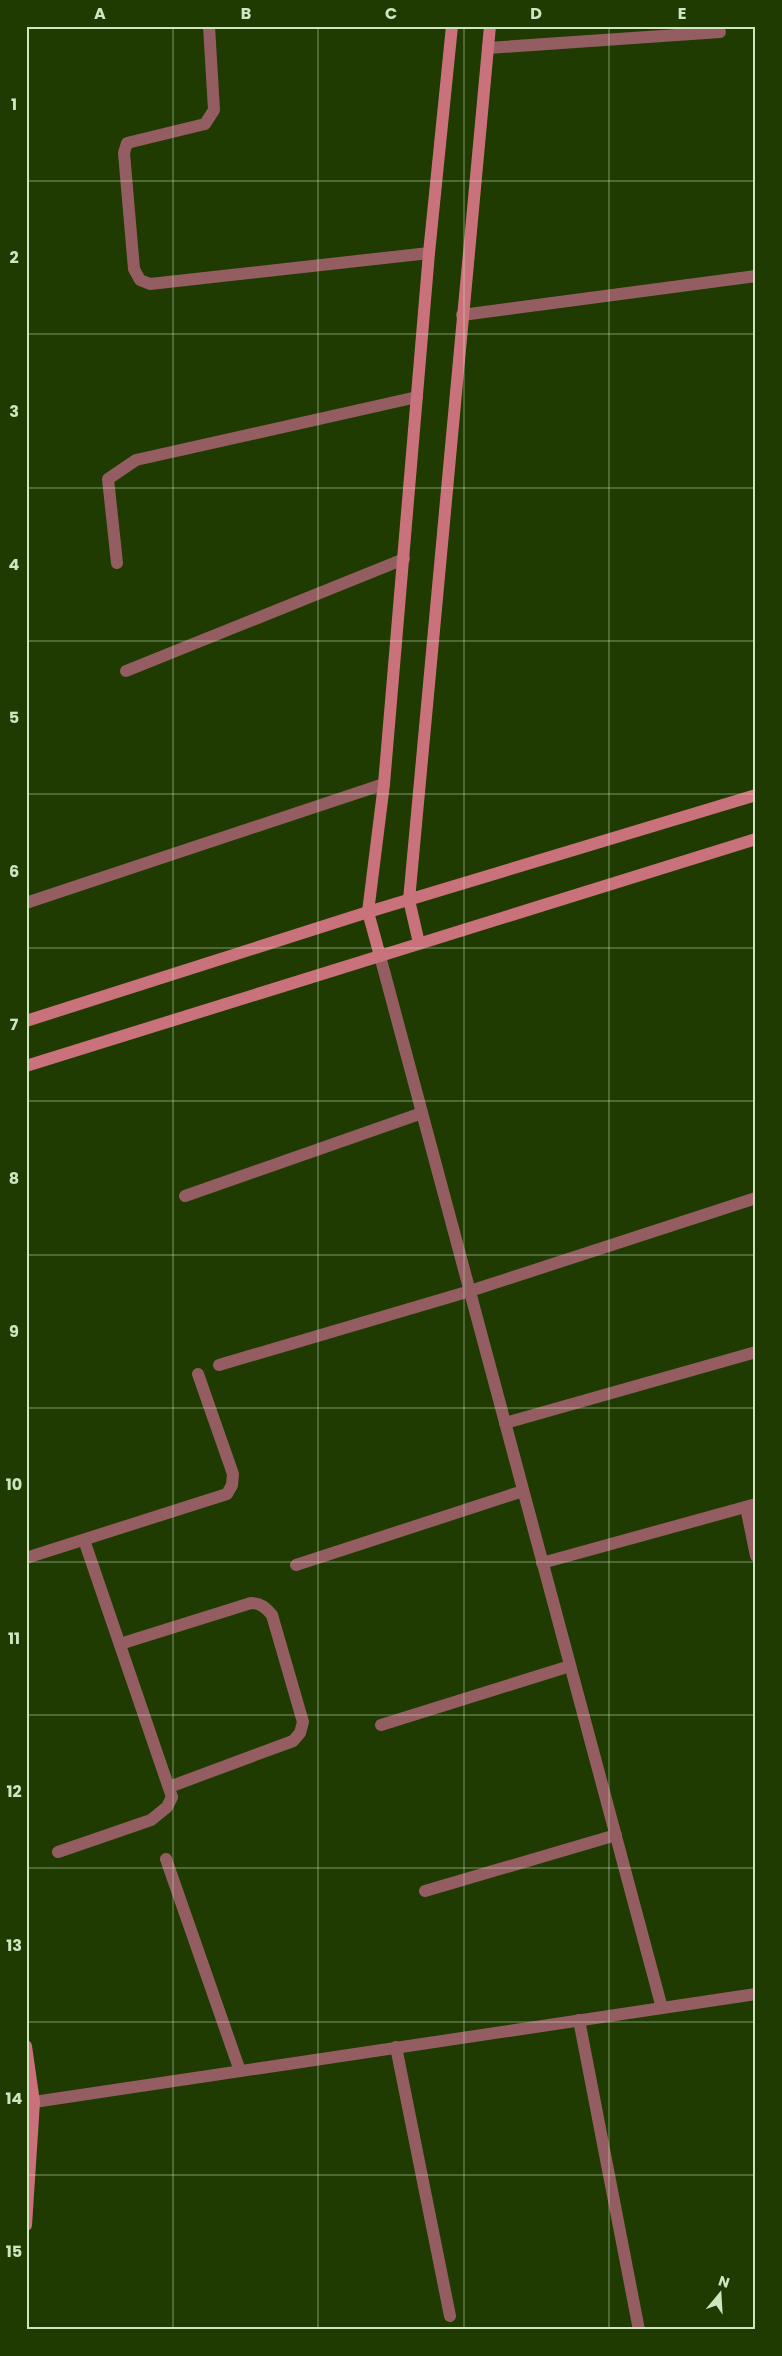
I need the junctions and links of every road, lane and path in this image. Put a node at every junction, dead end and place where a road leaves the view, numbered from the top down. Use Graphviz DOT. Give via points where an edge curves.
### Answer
graph roads {
  1 [pos="209,26"];
  2 [pos="452,26"];
  3 [pos="490,26"];
  4 [pos="720,32"];
  5 [pos="488,48"];
  6 [pos="429,253"];
  7 [pos="756,276"];
  8 [pos="462,315"];
  9 [pos="417,397"];
  10 [pos="404,558"];
  11 [pos="117,563"];
  12 [pos="126,670"];
  13 [pos="384,784"];
  14 [pos="756,796"];
  15 [pos="756,839"];
  16 [pos="409,900"];
  17 [pos="26,902"];
  18 [pos="368,912"];
  19 [pos="419,943"];
  20 [pos="380,956"];
  21 [pos="26,1021"];
  22 [pos="26,1066"];
  23 [pos="422,1113"];
  24 [pos="185,1196"];
  25 [pos="756,1198"];
  26 [pos="470,1291"];
  27 [pos="756,1352"];
  28 [pos="219,1366"];
  29 [pos="198,1374"];
  30 [pos="505,1423"];
  31 [pos="523,1491"];
  32 [pos="751,1506"];
  33 [pos="84,1540"];
  34 [pos="756,1556"];
  35 [pos="26,1558"];
  36 [pos="542,1563"];
  37 [pos="296,1565"];
  38 [pos="120,1644"];
  39 [pos="570,1666"];
  40 [pos="381,1725"];
  41 [pos="169,1788"];
  42 [pos="616,1835"];
  43 [pos="58,1852"];
  44 [pos="166,1859"];
  45 [pos="425,1891"];
  46 [pos="756,1994"];
  47 [pos="662,2008"];
  48 [pos="578,2020"];
  49 [pos="26,2046"];
  50 [pos="396,2047"];
  51 [pos="240,2071"];
  52 [pos="34,2102"];
  53 [pos="26,2225"];
  54 [pos="450,2316"];
  55 [pos="640,2330"];
  1 -- 6 [label="street" via="214,110 211,117 205,124 127,143 124,153 134,269 140,280 150,284"];
  2 -- 6 [label="street"];
  3 -- 5 [label="street"];
  4 -- 5 [label="street"];
  5 -- 8 [label="street"];
  6 -- 9 [label="street"];
  7 -- 8 [label="street"];
  8 -- 16 [label="street"];
  9 -- 10 [label="street"];
  9 -- 11 [label="street" via="136,460 108,479"];
  10 -- 12 [label="street"];
  10 -- 13 [label="street"];
  13 -- 17 [label="street"];
  13 -- 18 [label="street"];
  14 -- 16 [label="street"];
  15 -- 19 [label="street"];
  16 -- 18 [label="street"];
  16 -- 19 [label="street"];
  18 -- 20 [label="street"];
  18 -- 21 [label="street"];
  19 -- 20 [label="street"];
  20 -- 22 [label="street"];
  20 -- 23 [label="street"];
  23 -- 24 [label="street"];
  23 -- 26 [label="street"];
  25 -- 26 [label="street"];
  26 -- 28 [label="street"];
  26 -- 30 [label="street"];
  27 -- 30 [label="street"];
  29 -- 33 [label="street" via="233,1474 228,1494"];
  30 -- 31 [label="street"];
  31 -- 36 [label="street"];
  31 -- 37 [label="street"];
  32 -- 34 [label="street"];
  32 -- 36 [label="street"];
  33 -- 35 [label="street"];
  33 -- 38 [label="street"];
  36 -- 39 [label="street"];
  38 -- 41 [label="street"];
  38 -- 41 [label="street" via="251,1603 265,1607 272,1615 303,1722 300,1733 293,1741"];
  39 -- 40 [label="street"];
  39 -- 42 [label="street"];
  41 -- 43 [label="street" via="172,1797 167,1807 151,1820"];
  42 -- 45 [label="street"];
  42 -- 47 [label="street"];
  44 -- 51 [label="street"];
  46 -- 47 [label="street"];
  47 -- 48 [label="street"];
  48 -- 50 [label="street"];
  48 -- 55 [label="street"];
  49 -- 52 [label="street"];
  50 -- 51 [label="street"];
  50 -- 54 [label="street"];
  51 -- 52 [label="street"];
  52 -- 53 [label="street"];
}
